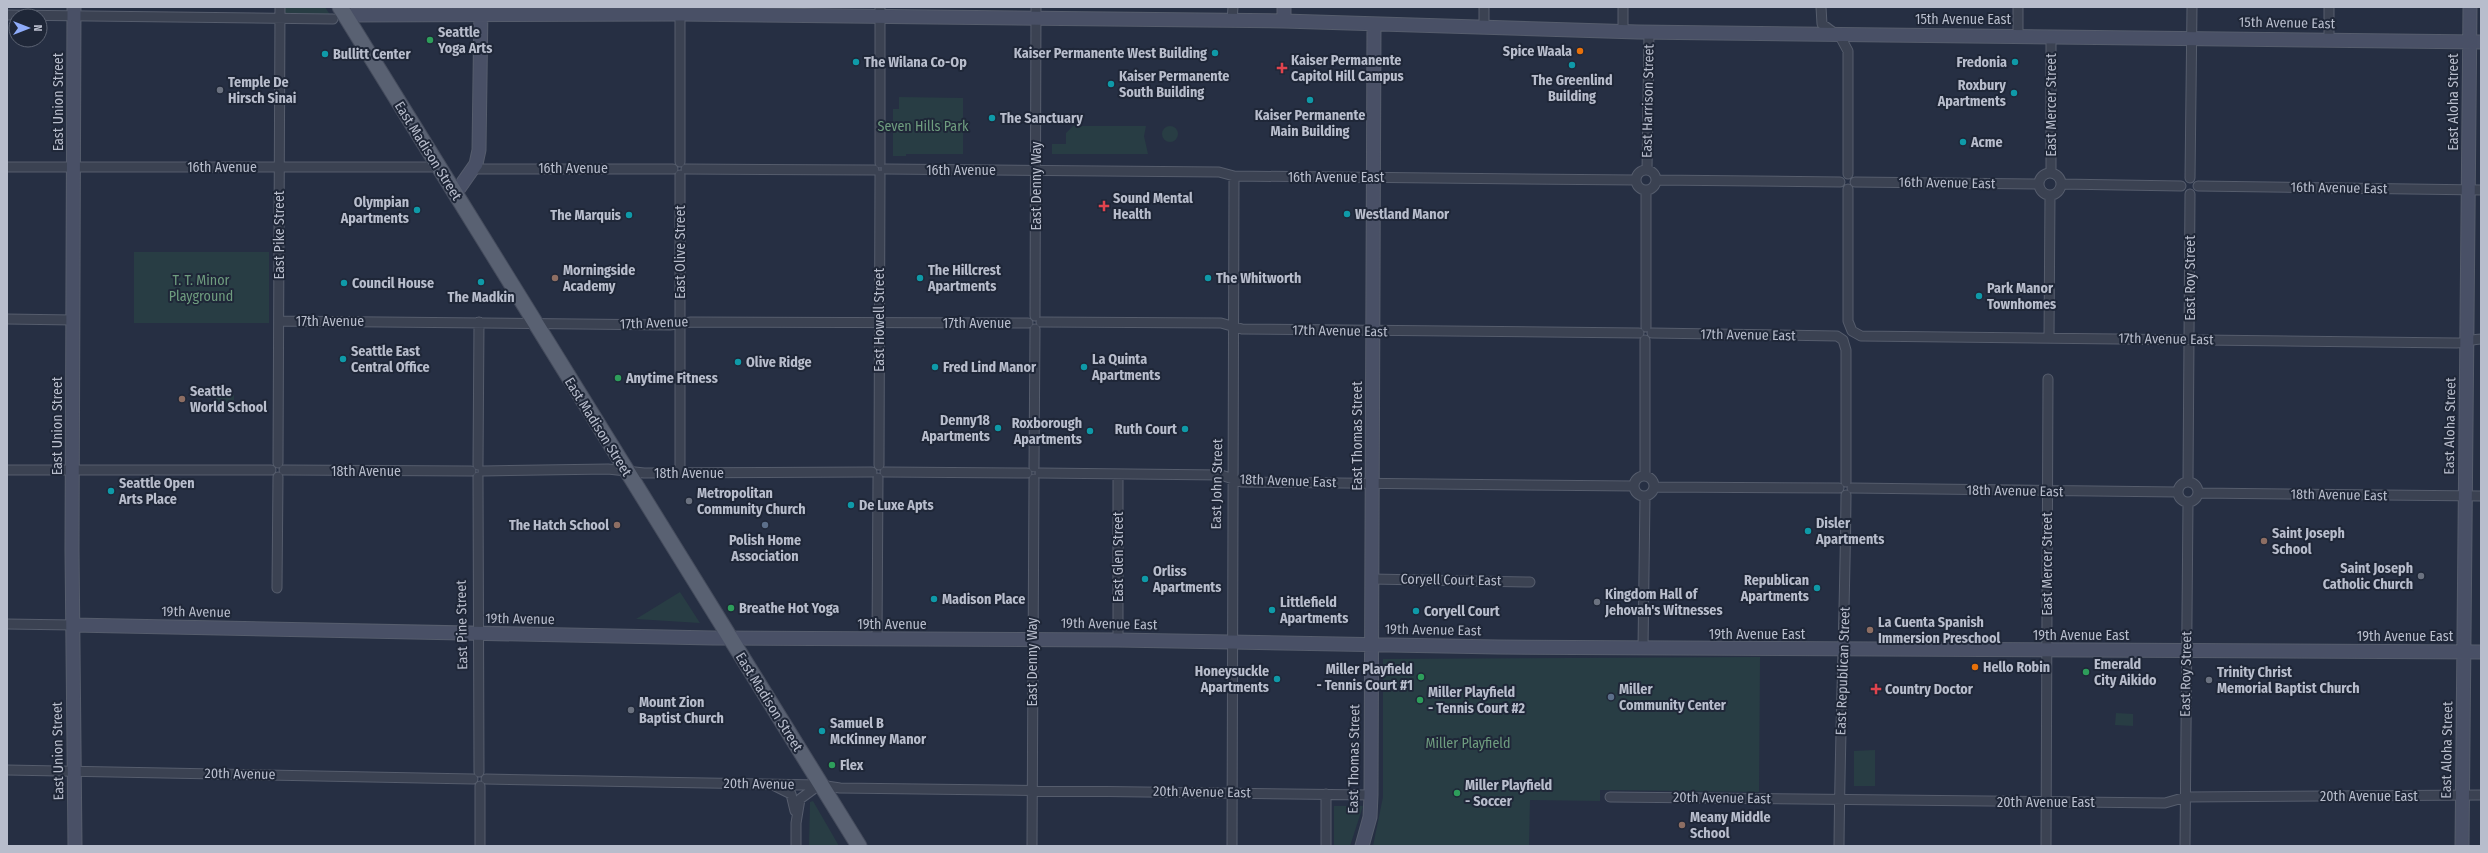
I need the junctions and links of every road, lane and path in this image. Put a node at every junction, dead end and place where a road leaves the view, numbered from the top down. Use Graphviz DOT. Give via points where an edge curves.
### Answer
graph roads {
  1 [pos="280,7"];
  2 [pos="1233,7"];
  3 [pos="1284,7"];
  4 [pos="1484,7"];
  5 [pos="1623,7"];
  6 [pos="1821,7"];
  7 [pos="2018,7"];
  8 [pos="2192,7"];
  9 [pos="2329,7"];
  10 [pos="2470,7"];
  11 [pos="481,11"];
  12 [pos="680,11"];
  13 [pos="74,12"];
  14 [pos="880,12"];
  15 [pos="1036,13"];
  16 [pos="339,14"];
  17 [pos="7,15"];
  18 [pos="281,18"];
  19 [pos="1232,21"];
  20 [pos="1284,21"];
  21 [pos="1374,24"];
  22 [pos="1484,28"];
  23 [pos="1623,32"];
  24 [pos="1649,32"];
  25 [pos="1834,33"];
  26 [pos="2018,36"];
  27 [pos="2051,36"];
  28 [pos="2191,38"];
  29 [pos="2329,40"];
  30 [pos="2475,42"];
  31 [pos="7,166"];
  32 [pos="74,167"];
  33 [pos="279,167"];
  34 [pos="438,167"];
  35 [pos="473,168"];
  36 [pos="680,168"];
  37 [pos="880,169"];
  38 [pos="1647,170"];
  39 [pos="1036,171"];
  40 [pos="2051,173"];
  41 [pos="1848,174"];
  42 [pos="1234,176"];
  43 [pos="1374,177"];
  44 [pos="2190,178"];
  45 [pos="1636,180"];
  46 [pos="1656,180"];
  47 [pos="1840,182"];
  48 [pos="1855,182"];
  49 [pos="2039,184"];
  50 [pos="2061,184"];
  51 [pos="2181,186"];
  52 [pos="2198,186"];
  53 [pos="1848,189"];
  54 [pos="2475,189"];
  55 [pos="1646,190"];
  56 [pos="455,194"];
  57 [pos="2190,194"];
  58 [pos="2050,195"];
  59 [pos="7,319"];
  60 [pos="73,320"];
  61 [pos="279,321"];
  62 [pos="479,322"];
  63 [pos="533,322"];
  64 [pos="1035,323"];
  65 [pos="680,324"];
  66 [pos="879,324"];
  67 [pos="1234,327"];
  68 [pos="1374,331"];
  69 [pos="1645,333"];
  70 [pos="2049,338"];
  71 [pos="2190,339"];
  72 [pos="2481,339"];
  73 [pos="1843,340"];
  74 [pos="2467,343"];
  75 [pos="2048,379"];
  76 [pos="7,470"];
  77 [pos="72,470"];
  78 [pos="278,470"];
  79 [pos="478,471"];
  80 [pos="625,471"];
  81 [pos="680,472"];
  82 [pos="878,472"];
  83 [pos="1034,473"];
  84 [pos="1118,474"];
  85 [pos="1645,476"];
  86 [pos="1233,479"];
  87 [pos="2188,482"];
  88 [pos="1373,483"];
  89 [pos="1634,486"];
  90 [pos="1654,487"];
  91 [pos="1846,489"];
  92 [pos="2048,491"];
  93 [pos="2177,492"];
  94 [pos="2198,493"];
  95 [pos="2466,496"];
  96 [pos="2481,496"];
  97 [pos="1645,497"];
  98 [pos="2188,503"];
  99 [pos="1372,579"];
  100 [pos="1530,582"];
  101 [pos="277,588"];
  102 [pos="7,624"];
  103 [pos="73,625"];
  104 [pos="478,634"];
  105 [pos="730,638"];
  106 [pos="877,640"];
  107 [pos="1032,640"];
  108 [pos="1118,640"];
  109 [pos="1232,642"];
  110 [pos="1371,645"];
  111 [pos="1643,648"];
  112 [pos="1843,650"];
  113 [pos="2047,652"];
  114 [pos="2186,652"];
  115 [pos="2464,652"];
  116 [pos="2481,652"];
  117 [pos="7,770"];
  118 [pos="75,771"];
  119 [pos="479,779"];
  120 [pos="772,784"];
  121 [pos="801,784"];
  122 [pos="820,785"];
  123 [pos="1032,790"];
  124 [pos="1232,793"];
  125 [pos="1326,794"];
  126 [pos="1371,795"];
  127 [pos="2463,795"];
  128 [pos="2481,795"];
  129 [pos="2186,796"];
  130 [pos="1610,797"];
  131 [pos="792,798"];
  132 [pos="1839,800"];
  133 [pos="2046,803"];
  134 [pos="796,823"];
  135 [pos="75,846"];
  136 [pos="480,846"];
  137 [pos="796,846"];
  138 [pos="859,846"];
  139 [pos="1032,846"];
  140 [pos="1232,846"];
  141 [pos="1326,846"];
  142 [pos="1362,846"];
  143 [pos="1839,846"];
  144 [pos="2046,846"];
  145 [pos="2185,846"];
  146 [pos="2462,846"];
  1 -- 18 [label="street, East Pike Street"];
  2 -- 19 [label="street"];
  3 -- 20 [label="street"];
  4 -- 22 [label="street"];
  5 -- 23 [label="street"];
  6 -- 25 [label="street" via="1822,24"];
  7 -- 26 [label="street"];
  8 -- 28 [label="street"];
  9 -- 29 [label="street"];
  10 -- 30 [label="street, East Aloha Street"];
  11 -- 12 [label="street, 15th Avenue East"];
  11 -- 16 [label="street, 15th Avenue East"];
  11 -- 35 [label="street" via="479,150"];
  12 -- 14 [label="street, 15th Avenue East"];
  12 -- 36 [label="street, East Olive Street"];
  13 -- 17 [label="street"];
  13 -- 18 [label="street"];
  13 -- 32 [label="street, East Union Street"];
  14 -- 15 [label="street, 15th Avenue East"];
  14 -- 37 [label="street, East Howell Street"];
  15 -- 19 [label="street, 15th Avenue East"];
  15 -- 39 [label="street, East Denny Way"];
  16 -- 18 [label="street"];
  16 -- 34 [label="main road, East Madison Street"];
  18 -- 33 [label="street, East Pike Street"];
  19 -- 20 [label="street, 15th Avenue East"];
  20 -- 21 [label="street, 15th Avenue East"];
  21 -- 22 [label="street, 15th Avenue East"];
  21 -- 43 [label="street, East Thomas Street"];
  22 -- 23 [label="street, 15th Avenue East"];
  23 -- 24 [label="street, 15th Avenue East"];
  24 -- 25 [label="street, 15th Avenue East"];
  24 -- 38 [label="street, East Harrison Street"];
  25 -- 26 [label="street, 15th Avenue East"];
  25 -- 41 [label="street" via="1848,51"];
  26 -- 27 [label="street, 15th Avenue East"];
  27 -- 28 [label="street, 15th Avenue East"];
  27 -- 40 [label="street, East Mercer Street"];
  28 -- 29 [label="street, 15th Avenue East"];
  28 -- 44 [label="street"];
  29 -- 30 [label="street, 15th Avenue East"];
  30 -- 54 [label="street, East Aloha Street"];
  31 -- 32 [label="street, 16th Avenue"];
  32 -- 33 [label="street, 16th Avenue"];
  32 -- 60 [label="street, East Union Street"];
  33 -- 34 [label="street, 16th Avenue"];
  33 -- 61 [label="street, East Pike Street"];
  34 -- 56 [label="main road, East Madison Street"];
  35 -- 36 [label="street, 16th Avenue"];
  35 -- 56 [label="street"];
  36 -- 37 [label="street, 16th Avenue"];
  36 -- 65 [label="street, East Olive Street"];
  37 -- 39 [label="street, 16th Avenue"];
  37 -- 66 [label="street, East Howell Street"];
  38 -- 45 [label="street" via="1640,172"];
  38 -- 46 [label="street" via="1653,172"];
  39 -- 42 [label="street, 16th Avenue East" via="1219,172"];
  39 -- 64 [label="street, East Denny Way"];
  40 -- 49 [label="street" via="2042,176"];
  40 -- 50 [label="street" via="2058,176"];
  41 -- 47 [label="street" via="1842,177"];
  41 -- 48 [label="street"];
  42 -- 43 [label="street, 16th Avenue East"];
  42 -- 67 [label="street, East John Street"];
  43 -- 45 [label="street, 16th Avenue East"];
  43 -- 68 [label="street, East Thomas Street"];
  44 -- 51 [label="street" via="2184,180"];
  44 -- 52 [label="street" via="2195,180"];
  45 -- 55 [label="street" via="1639,187"];
  46 -- 47 [label="street"];
  46 -- 55 [label="street" via="1654,187"];
  47 -- 53 [label="street" via="1842,187"];
  48 -- 49 [label="street, 16th Avenue East"];
  48 -- 53 [label="street" via="1853,187"];
  49 -- 58 [label="street" via="2042,192"];
  50 -- 51 [label="street"];
  50 -- 58 [label="street" via="2059,190"];
  51 -- 57 [label="street"];
  52 -- 54 [label="street, 16th Avenue East"];
  52 -- 57 [label="street" via="2196,191"];
  53 -- 70 [label="street, 17th Avenue East" via="1848,320 1852,331 1861,336"];
  54 -- 74 [label="street, East Aloha Street"];
  55 -- 69 [label="street"];
  56 -- 63 [label="main road, East Madison Street"];
  57 -- 71 [label="street, East Roy Street"];
  58 -- 70 [label="street"];
  59 -- 60 [label="street"];
  60 -- 77 [label="street, East Union Street"];
  61 -- 62 [label="street, 17th Avenue"];
  61 -- 78 [label="street, East Pike Street"];
  62 -- 63 [label="street, 17th Avenue"];
  62 -- 79 [label="street, East Pine Street"];
  63 -- 65 [label="street, 17th Avenue"];
  63 -- 80 [label="main road, East Madison Street"];
  64 -- 66 [label="street, 17th Avenue"];
  64 -- 67 [label="street, 17th Avenue East" via="1221,322"];
  64 -- 83 [label="street, East Denny Way"];
  65 -- 66 [label="street, 17th Avenue"];
  65 -- 81 [label="street, East Olive Street"];
  66 -- 82 [label="street, East Howell Street"];
  67 -- 68 [label="street, 17th Avenue East"];
  67 -- 86 [label="street, East John Street"];
  68 -- 69 [label="street, 17th Avenue East"];
  68 -- 88 [label="street, East Thomas Street"];
  69 -- 73 [label="street, 17th Avenue East" via="1837,336"];
  69 -- 85 [label="street"];
  70 -- 71 [label="street, 17th Avenue East"];
  71 -- 74 [label="street, 17th Avenue East"];
  71 -- 87 [label="street, East Roy Street"];
  72 -- 74 [label="street, 17th Avenue East"];
  73 -- 91 [label="street, East Republican Street" via="1846,350"];
  74 -- 95 [label="street, East Aloha Street"];
  75 -- 92 [label="street, East Mercer Street"];
  76 -- 77 [label="street, 18th Avenue"];
  77 -- 78 [label="street, 18th Avenue"];
  77 -- 103 [label="street, East Union Street"];
  78 -- 79 [label="street, 18th Avenue"];
  78 -- 101 [label="street, East Pike Street"];
  79 -- 80 [label="street, 18th Avenue"];
  79 -- 104 [label="street, East Pine Street"];
  80 -- 81 [label="street, 18th Avenue"];
  80 -- 105 [label="main road, East Madison Street"];
  81 -- 82 [label="street, 18th Avenue"];
  82 -- 83 [label="street, 18th Avenue"];
  82 -- 106 [label="street, East Howell Street"];
  83 -- 84 [label="street, 18th Avenue East"];
  83 -- 107 [label="street, East Denny Way"];
  84 -- 86 [label="street, 18th Avenue East" via="1221,475"];
  84 -- 108 [label="street, East Glen Street"];
  85 -- 89 [label="street" via="1639,478"];
  85 -- 90 [label="street" via="1651,479"];
  86 -- 88 [label="street, 18th Avenue East" via="1242,482"];
  86 -- 109 [label="street, East John Street"];
  87 -- 93 [label="street" via="2180,485"];
  87 -- 94 [label="street" via="2195,485"];
  88 -- 89 [label="street, 18th Avenue East"];
  88 -- 99 [label="street, East Thomas Street"];
  89 -- 97 [label="street" via="1636,492"];
  90 -- 91 [label="street, 18th Avenue East"];
  90 -- 97 [label="street" via="1651,494"];
  91 -- 92 [label="street, 18th Avenue East"];
  91 -- 112 [label="street, East Republican Street"];
  92 -- 93 [label="street, 18th Avenue East"];
  92 -- 113 [label="street, East Mercer Street"];
  93 -- 98 [label="street" via="2180,500"];
  94 -- 95 [label="street, 18th Avenue East"];
  94 -- 98 [label="street" via="2194,501"];
  95 -- 96 [label="street, 18th Avenue East"];
  95 -- 115 [label="street, East Aloha Street"];
  97 -- 111 [label="street"];
  98 -- 114 [label="street, East Roy Street"];
  99 -- 100 [label="street, Coryell Court East"];
  99 -- 110 [label="street, East Thomas Street"];
  102 -- 103 [label="street, 19th Avenue"];
  103 -- 104 [label="street, 19th Avenue"];
  103 -- 118 [label="street, East Union Street"];
  104 -- 105 [label="street, 19th Avenue"];
  104 -- 119 [label="street, East Pine Street"];
  105 -- 106 [label="street, 19th Avenue"];
  105 -- 122 [label="main road, East Madison Street"];
  106 -- 107 [label="street, 19th Avenue"];
  107 -- 108 [label="street, 19th Avenue East"];
  107 -- 123 [label="street, East Denny Way"];
  108 -- 109 [label="street, 19th Avenue East"];
  109 -- 110 [label="street, 19th Avenue East"];
  109 -- 124 [label="street, East John Street"];
  110 -- 111 [label="street, 19th Avenue East"];
  110 -- 126 [label="street, East Thomas Street"];
  111 -- 112 [label="street, 19th Avenue East"];
  112 -- 113 [label="street, 19th Avenue East"];
  112 -- 132 [label="street, East Republican Street"];
  113 -- 114 [label="street, 19th Avenue East"];
  113 -- 133 [label="street, East Mercer Street"];
  114 -- 115 [label="street, 19th Avenue East"];
  114 -- 129 [label="street, East Roy Street"];
  115 -- 116 [label="street, 19th Avenue East"];
  115 -- 127 [label="street, East Aloha Street"];
  117 -- 118 [label="street, 20th Avenue"];
  118 -- 119 [label="street, 20th Avenue"];
  118 -- 135 [label="street, East Union Street"];
  119 -- 120 [label="street, 20th Avenue"];
  119 -- 136 [label="street, East Pine Street"];
  120 -- 121 [label="street, 20th Avenue"];
  120 -- 131 [label="street" via="791,794"];
  121 -- 122 [label="street, 20th Avenue"];
  121 -- 131 [label="street" via="796,788"];
  122 -- 123 [label="street, 20th Avenue" via="840,788"];
  122 -- 134 [label="street" via="800,799"];
  122 -- 138 [label="main road, East Madison Street"];
  123 -- 124 [label="street, 20th Avenue East"];
  123 -- 139 [label="street, East Denny Way"];
  124 -- 125 [label="street, 20th Avenue East"];
  124 -- 140 [label="street, East John Street"];
  125 -- 126 [label="street, 20th Avenue East"];
  125 -- 141 [label="street"];
  126 -- 142 [label="street, East Thomas Street" via="1370,817"];
  127 -- 128 [label="street, 20th Avenue East"];
  127 -- 129 [label="street, 20th Avenue East"];
  127 -- 146 [label="street, East Aloha Street"];
  129 -- 133 [label="street, 20th Avenue East" via="2165,803"];
  129 -- 145 [label="street, East Roy Street"];
  130 -- 132 [label="street, 20th Avenue East"];
  131 -- 134 [label="street"];
  132 -- 133 [label="street, 20th Avenue East"];
  132 -- 143 [label="street, East Republican Street"];
  133 -- 144 [label="street, East Mercer Street"];
  134 -- 137 [label="street"];
}
